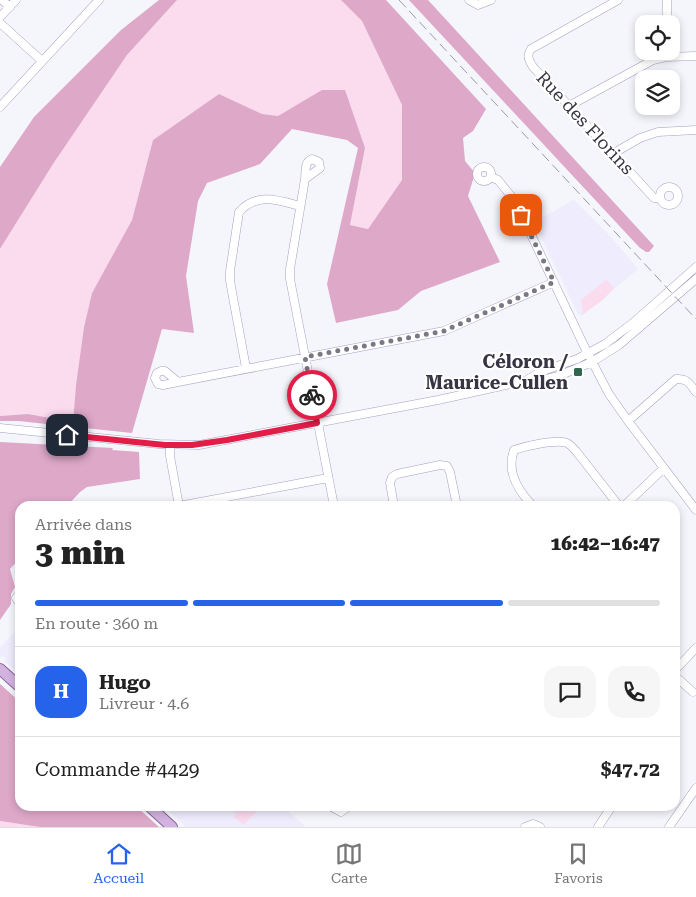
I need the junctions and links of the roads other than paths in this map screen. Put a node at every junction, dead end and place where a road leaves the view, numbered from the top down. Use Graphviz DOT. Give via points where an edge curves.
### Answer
graph roads {
  1 [pos="2,0"];
  2 [pos="16,0"];
  3 [pos="98,0"];
  4 [pos="469,0"];
  5 [pos="491,0"];
  6 [pos="618,0"];
  7 [pos="668,0"];
  8 [pos="10,7"];
  9 [pos="667,15"];
  10 [pos="0,18"];
  11 [pos="0,23"];
  12 [pos="680,55"];
  13 [pos="696,56"];
  14 [pos="653,60"];
  15 [pos="42,61"];
  16 [pos="569,106"];
  17 [pos="0,107"];
  18 [pos="696,130"];
  19 [pos="614,153"];
  20 [pos="491,177"];
  21 [pos="305,179"];
  22 [pos="660,198"];
  23 [pos="300,206"];
  24 [pos="696,267"];
  25 [pos="696,279"];
  26 [pos="554,282"];
  27 [pos="588,354"];
  28 [pos="305,357"];
  29 [pos="592,362"];
  30 [pos="246,368"];
  31 [pos="524,381"];
  32 [pos="178,382"];
  33 [pos="696,392"];
  34 [pos="628,421"];
  35 [pos="317,423"];
  36 [pos="0,428"];
  37 [pos="28,431"];
  38 [pos="0,432"];
  39 [pos="170,445"];
  40 [pos="664,468"];
  41 [pos="328,478"];
  42 [pos="178,501"];
  43 [pos="206,501"];
  44 [pos="333,501"];
  45 [pos="393,501"];
  46 [pos="456,501"];
  47 [pos="528,501"];
  48 [pos="615,501"];
  49 [pos="629,501"];
  50 [pos="696,510"];
  51 [pos="696,648"];
  52 [pos="680,665"];
  53 [pos="0,669"];
  54 [pos="680,680"];
  55 [pos="15,682"];
  56 [pos="693,692"];
  57 [pos="696,788"];
  58 [pos="154,811"];
  59 [pos="609,811"];
  60 [pos="172,827"];
  61 [pos="525,827"];
  62 [pos="540,827"];
  63 [pos="598,827"];
  64 [pos="669,827"];
  1 -- 8 [label="street"];
  2 -- 8 [label="street"];
  3 -- 15 [label="street"];
  4 -- 5 [label="street" via="478,5"];
  6 -- 16 [label="street, Rue des Florins" via="528,53 533,67"];
  7 -- 9 [label="street"];
  8 -- 10 [label="street"];
  11 -- 15 [label="street"];
  12 -- 13 [label="street"];
  14 -- 16 [label="street"];
  15 -- 17 [label="street"];
  16 -- 19 [label="street, Rue des Florins"];
  18 -- 19 [label="street" via="658,132"];
  19 -- 22 [label="street, Rue des Florins" via="654,198"];
  20 -- 26 [label="street" via="498,180 515,201"];
  21 -- 23 [label="street"];
  23 -- 28 [label="street" via="290,279"];
  23 -- 30 [label="street" via="269,198 246,204 239,212 230,281"];
  24 -- 27 [label="street" via="624,330"];
  25 -- 29 [label="street" via="628,338"];
  26 -- 27 [label="street"];
  26 -- 28 [label="street" via="444,331"];
  27 -- 29 [label="street"];
  27 -- 31 [label="street"];
  28 -- 30 [label="street"];
  28 -- 35 [label="street"];
  29 -- 31 [label="street" via="548,378"];
  29 -- 34 [label="street"];
  30 -- 32 [label="street"];
  31 -- 35 [label="street"];
  33 -- 34 [label="street" via="688,381 676,379"];
  34 -- 40 [label="street"];
  35 -- 39 [label="street" via="211,443"];
  35 -- 41 [label="street"];
  36 -- 37 [label="street"];
  37 -- 38 [label="street"];
  37 -- 39 [label="street"];
  39 -- 42 [label="street"];
  40 -- 49 [label="street"];
  40 -- 50 [label="street"];
  41 -- 43 [label="street"];
  41 -- 44 [label="street"];
  45 -- 46 [label="street" via="392,477 440,465 447,466 450,472"];
  47 -- 48 [label="street" via="514,480 510,459 514,450 558,442 569,444 576,451"];
  51 -- 52 [label="street"];
  53 -- 55 [label="main road"];
  54 -- 56 [label="street"];
  57 -- 64 [label="street"];
  58 -- 60 [label="main road"];
  59 -- 63 [label="street"];
  61 -- 62 [label="street" via="534,824"];
}
